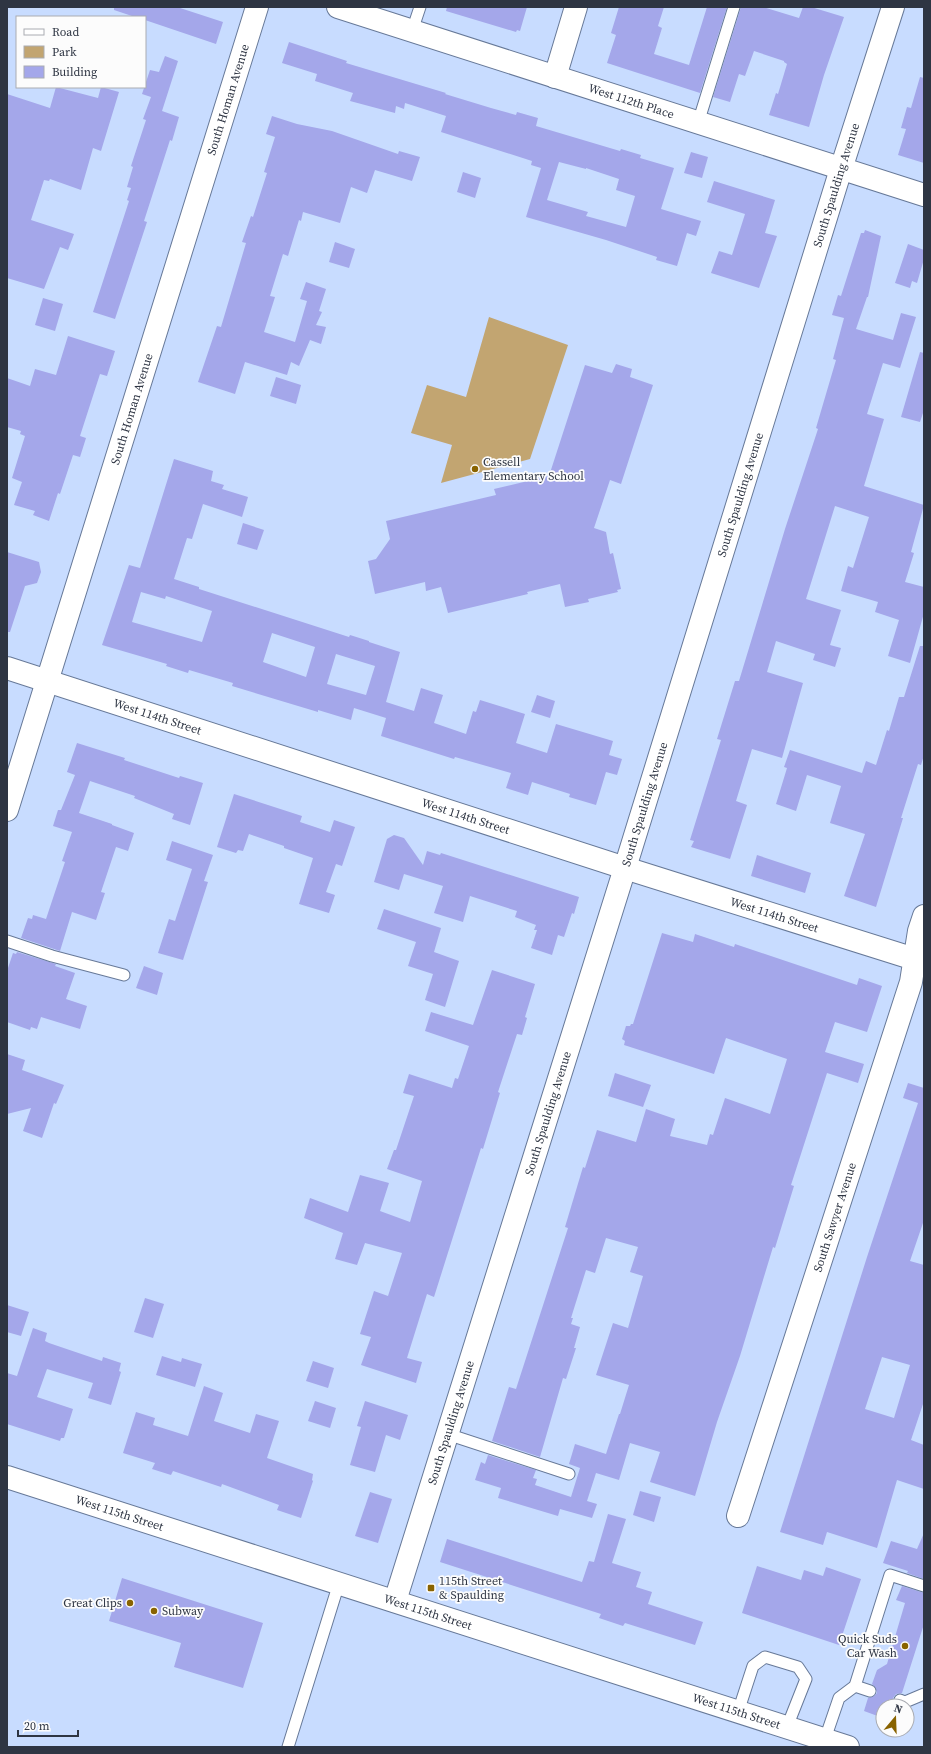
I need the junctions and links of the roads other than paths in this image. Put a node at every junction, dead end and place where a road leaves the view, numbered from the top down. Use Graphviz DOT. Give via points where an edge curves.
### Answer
graph roads {
  1 [pos="257,7"];
  2 [pos="338,7"];
  3 [pos="420,7"];
  4 [pos="576,7"];
  5 [pos="734,7"];
  6 [pos="893,7"];
  7 [pos="412,31"];
  8 [pos="555,77"];
  9 [pos="698,123"];
  10 [pos="841,169"];
  11 [pos="924,195"];
  12 [pos="7,668"];
  13 [pos="47,682"];
  14 [pos="7,810"];
  15 [pos="625,868"];
  16 [pos="924,916"];
  17 [pos="7,941"];
  18 [pos="920,960"];
  19 [pos="124,975"];
  20 [pos="447,1434"];
  21 [pos="569,1474"];
  22 [pos="7,1476"];
  23 [pos="738,1516"];
  24 [pos="339,1583"];
  25 [pos="924,1586"];
  26 [pos="394,1601"];
  27 [pos="855,1686"];
  28 [pos="870,1691"];
  29 [pos="924,1694"];
  30 [pos="911,1698"];
  31 [pos="738,1712"];
  32 [pos="787,1727"];
  33 [pos="825,1740"];
  34 [pos="288,1747"];
  35 [pos="848,1747"];
  1 -- 13 [label="street, South Homan Avenue"];
  2 -- 7 [label="street, West 112th Place"];
  3 -- 7 [label="lane"];
  4 -- 8 [label="street"];
  5 -- 9 [label="lane"];
  6 -- 10 [label="street, South Spaulding Avenue"];
  7 -- 8 [label="street, West 112th Place"];
  8 -- 9 [label="street, West 112th Place"];
  9 -- 10 [label="street, West 112th Place"];
  10 -- 11 [label="street, West 112th Place"];
  10 -- 15 [label="street, South Spaulding Avenue"];
  12 -- 13 [label="street, West 114th Street"];
  13 -- 14 [label="street, South Homan Avenue"];
  13 -- 15 [label="street, West 114th Street"];
  15 -- 18 [label="street, West 114th Street"];
  15 -- 20 [label="street, South Spaulding Avenue"];
  16 -- 18 [label="street, South Sawyer Avenue" via="919,931"];
  17 -- 19 [label="lane"];
  18 -- 23 [label="street, South Sawyer Avenue"];
  20 -- 21 [label="lane"];
  20 -- 26 [label="street, South Spaulding Avenue"];
  22 -- 24 [label="street, West 115th Street"];
  24 -- 26 [label="street, West 115th Street"];
  24 -- 34 [label="lane"];
  25 -- 27 [label="lane" via="890,1575"];
  26 -- 31 [label="street, West 115th Street"];
  27 -- 28 [label="lane"];
  27 -- 33 [label="lane" via="839,1698"];
  29 -- 30 [label="lane"];
  31 -- 32 [label="street, West 115th Street"];
  31 -- 32 [label="lane" via="753,1666 765,1657 798,1667 806,1679"];
  32 -- 33 [label="street, West 115th Street"];
  33 -- 35 [label="street, West 115th Street"];
}
